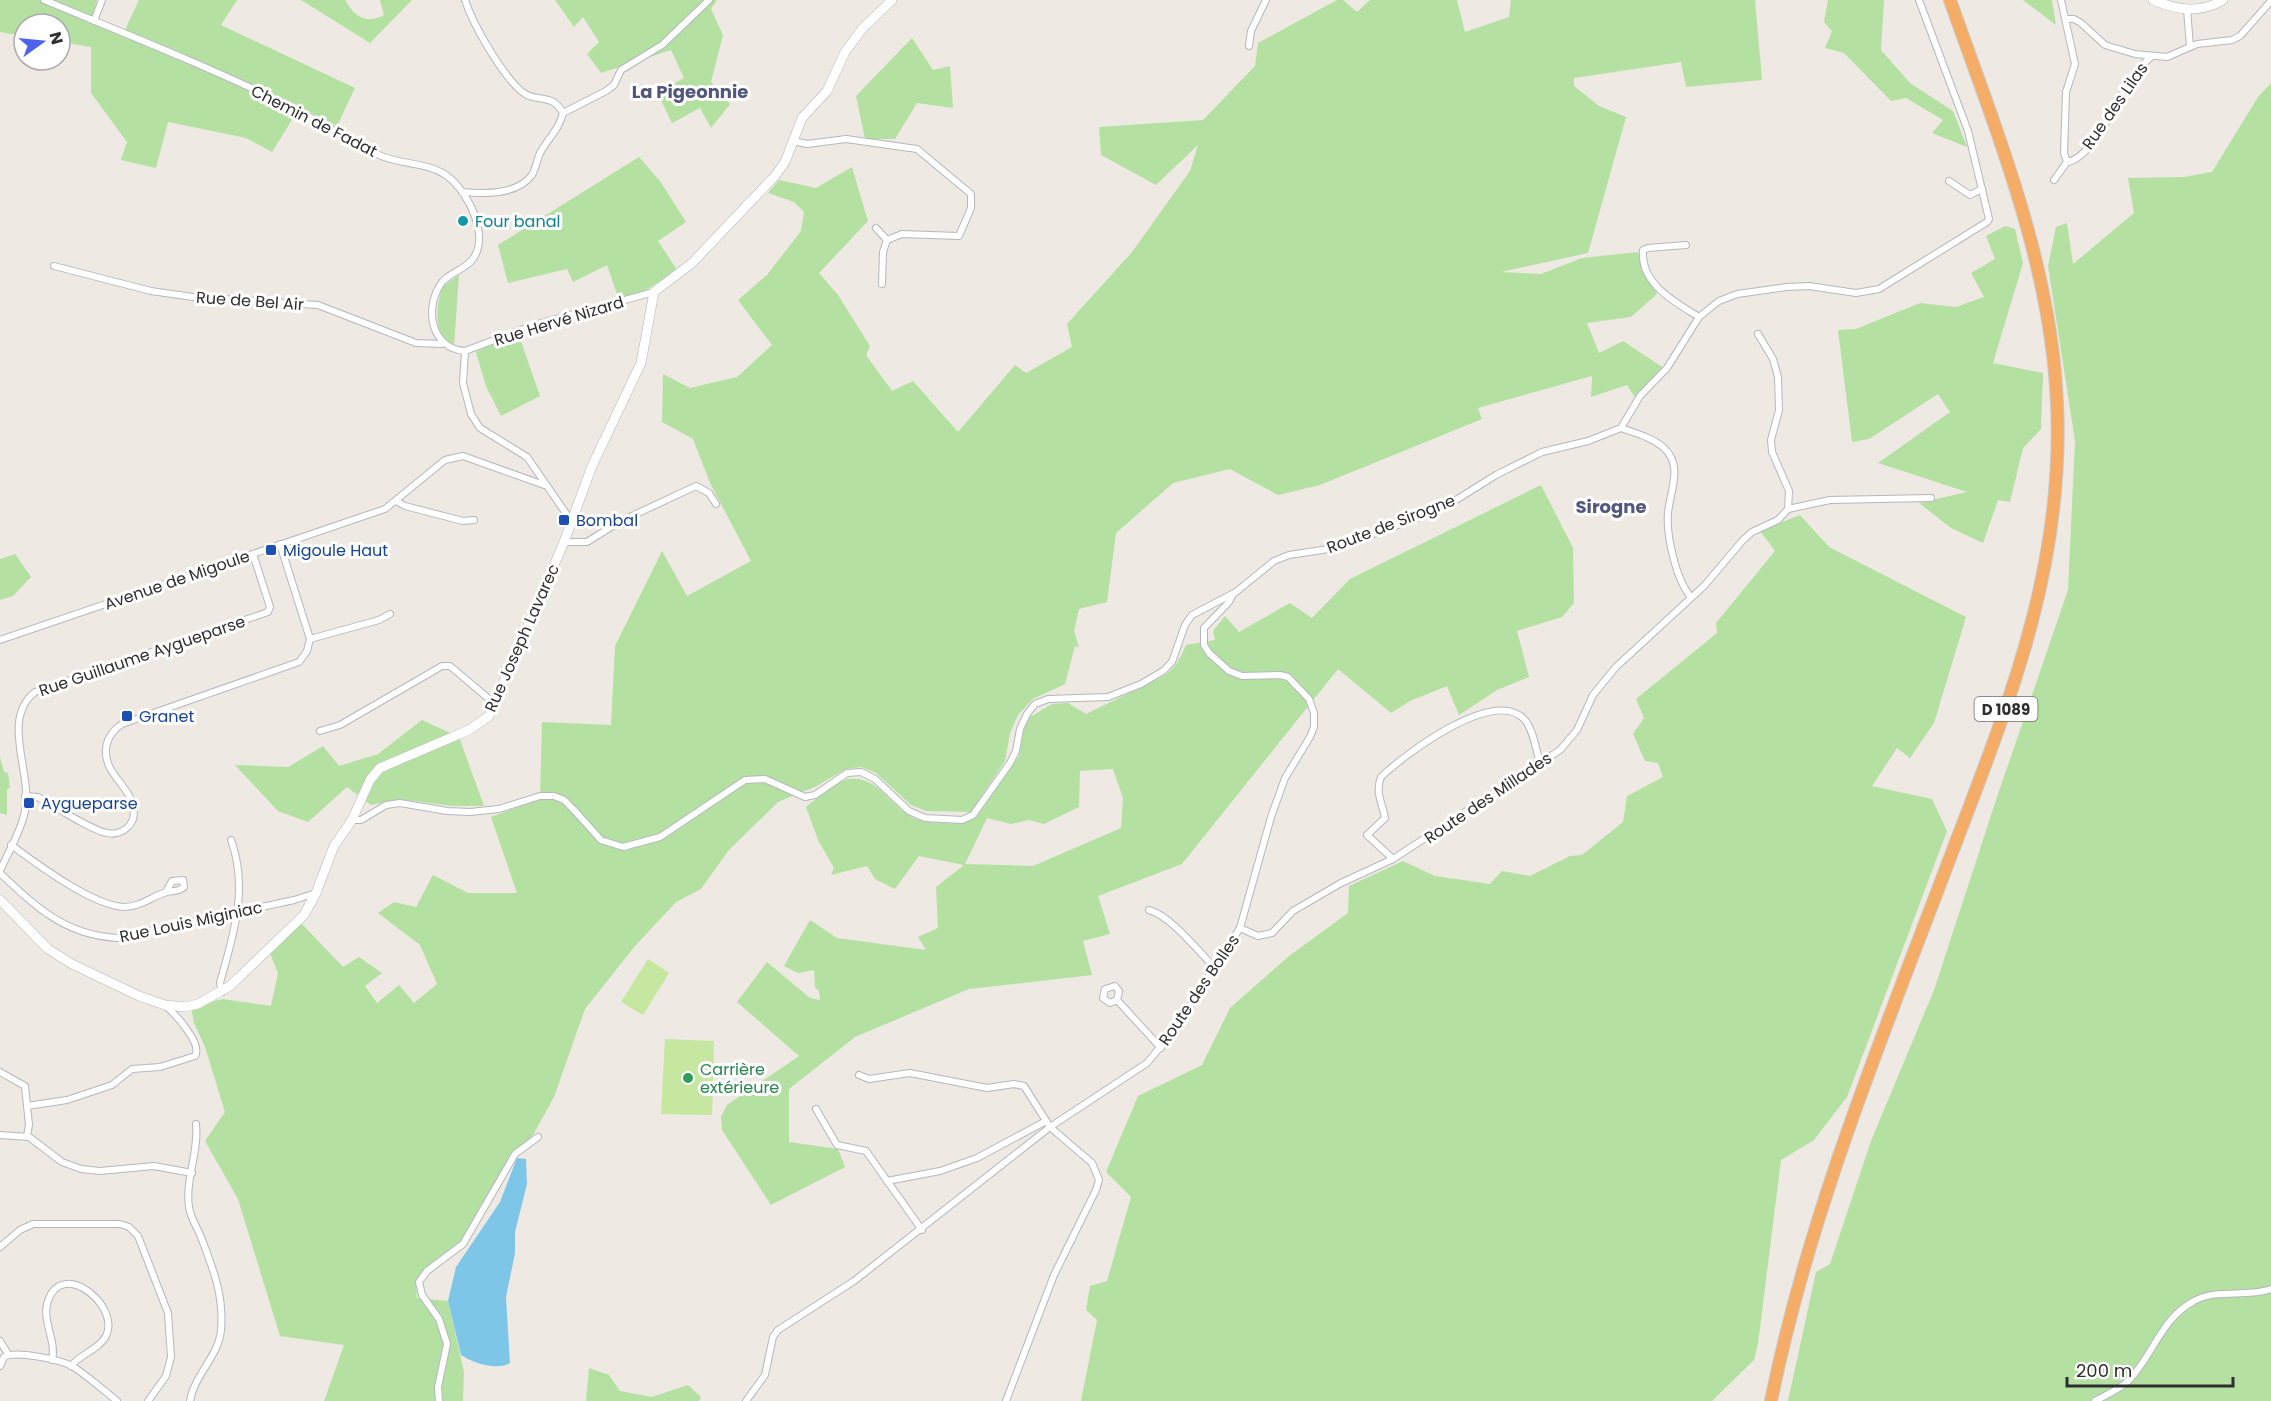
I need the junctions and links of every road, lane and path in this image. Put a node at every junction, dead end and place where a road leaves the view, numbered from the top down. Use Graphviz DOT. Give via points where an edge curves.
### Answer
graph roads {
  1 [pos="44,0"];
  2 [pos="102,0"];
  3 [pos="465,0"];
  4 [pos="709,0"];
  5 [pos="892,0"];
  6 [pos="1266,0"];
  7 [pos="1919,0"];
  8 [pos="1950,0"];
  9 [pos="2061,0"];
  10 [pos="2153,0"];
  11 [pos="2223,0"];
  12 [pos="2271,1"];
  13 [pos="2187,9"];
  14 [pos="2066,19"];
  15 [pos="94,21"];
  16 [pos="1249,46"];
  17 [pos="2190,46"];
  18 [pos="2151,57"];
  19 [pos="563,113"];
  20 [pos="793,141"];
  21 [pos="2067,162"];
  22 [pos="2054,180"];
  23 [pos="1949,182"];
  24 [pos="1982,189"];
  25 [pos="462,192"];
  26 [pos="876,228"];
  27 [pos="887,240"];
  28 [pos="1686,245"];
  29 [pos="54,266"];
  30 [pos="882,284"];
  31 [pos="654,292"];
  32 [pos="1699,317"];
  33 [pos="1758,334"];
  34 [pos="442,344"];
  35 [pos="465,351"];
  36 [pos="1620,428"];
  37 [pos="532,464"];
  38 [pos="528,479"];
  39 [pos="544,485"];
  40 [pos="1931,498"];
  41 [pos="396,501"];
  42 [pos="716,504"];
  43 [pos="1788,509"];
  44 [pos="474,520"];
  45 [pos="572,522"];
  46 [pos="564,542"];
  47 [pos="280,544"];
  48 [pos="253,554"];
  49 [pos="1234,593"];
  50 [pos="1691,597"];
  51 [pos="390,614"];
  52 [pos="310,639"];
  53 [pos="0,640"];
  54 [pos="495,704"];
  55 [pos="320,731"];
  56 [pos="1540,763"];
  57 [pos="26,796"];
  58 [pos="352,820"];
  59 [pos="231,840"];
  60 [pos="11,845"];
  61 [pos="1393,859"];
  62 [pos="0,872"];
  63 [pos="166,892"];
  64 [pos="316,892"];
  65 [pos="0,900"];
  66 [pos="294,900"];
  67 [pos="306,910"];
  68 [pos="1149,910"];
  69 [pos="239,912"];
  70 [pos="1240,928"];
  71 [pos="1214,967"];
  72 [pos="222,992"];
  73 [pos="1117,1000"];
  74 [pos="165,1005"];
  75 [pos="1161,1048"];
  76 [pos="0,1072"];
  77 [pos="859,1075"];
  78 [pos="27,1106"];
  79 [pos="816,1109"];
  80 [pos="196,1124"];
  81 [pos="1048,1124"];
  82 [pos="0,1135"];
  83 [pos="28,1137"];
  84 [pos="538,1137"];
  85 [pos="192,1173"];
  86 [pos="887,1181"];
  87 [pos="922,1230"];
  88 [pos="0,1247"];
  89 [pos="2271,1289"];
  90 [pos="0,1341"];
  91 [pos="8,1354"];
  92 [pos="52,1360"];
  93 [pos="0,1366"];
  94 [pos="71,1366"];
  95 [pos="117,1401"];
  96 [pos="148,1401"];
  97 [pos="190,1401"];
  98 [pos="439,1401"];
  99 [pos="746,1401"];
  100 [pos="1006,1401"];
  101 [pos="1771,1401"];
  102 [pos="2096,1401"];
  1 -- 15 [label="street, Chemin de Fadat"];
  2 -- 15 [label="street"];
  3 -- 19 [label="street" via="480,34 522,93 552,99"];
  4 -- 19 [label="street" via="662,45 621,70 606,92"];
  5 -- 20 [label="street" via="845,52 827,91 809,109"];
  6 -- 16 [label="street"];
  7 -- 24 [label="street" via="1964,119"];
  8 -- 101 [label="highway, D 1089" via="2014,182 2045,298 2057,403 2054,510 2047,564 2021,668 1841,1148 1800,1275"];
  9 -- 14 [label="street, Rue des Lilas"];
  10 -- 13 [label="street"];
  11 -- 13 [label="street" via="2204,9"];
  12 -- 17 [label="street" via="2240,36"];
  13 -- 17 [label="street"];
  14 -- 18 [label="street" via="2081,23 2105,45"];
  14 -- 21 [label="street, Rue des Lilas" via="2075,64 2066,92"];
  15 -- 25 [label="street, Chemin de Fadat" via="178,54 289,106 380,155 436,169"];
  17 -- 18 [label="street" via="2172,57"];
  18 -- 21 [label="street, Rue des Lilas" via="2141,64 2123,90 2108,122 2076,159"];
  19 -- 25 [label="street" via="560,126 525,182 497,192"];
  20 -- 27 [label="street" via="807,144 846,139 917,148 971,194 971,208 959,236 902,234"];
  20 -- 31 [label="street" via="782,167 748,206 692,263"];
  21 -- 22 [label="street"];
  23 -- 24 [label="street" via="1970,195"];
  24 -- 32 [label="street" via="1989,219 1879,289 1856,293 1809,286 1737,294 1719,301"];
  25 -- 34 [label="street, Chemin de Fadat" via="478,229 479,244 474,259 439,285 433,326"];
  26 -- 27 [label="street"];
  27 -- 30 [label="street"];
  28 -- 32 [label="street" via="1648,248 1642,259 1658,290"];
  29 -- 34 [label="street, Rue de Bel Air" via="151,291 318,305 416,342"];
  31 -- 35 [label="street, Rue Hervé Nizard" via="534,325"];
  31 -- 45 [label="street, Rue Joseph Lavarec" via="641,363 592,466"];
  32 -- 36 [label="street" via="1667,368 1640,396"];
  33 -- 43 [label="street" via="1773,359 1778,377 1779,410 1771,440 1772,452 1789,491"];
  34 -- 35 [label="street"];
  35 -- 37 [label="street" via="463,383 471,414 480,428 518,449"];
  36 -- 49 [label="street, Route de Sirogne" via="1588,441 1542,452 1425,515 1335,548 1274,561"];
  36 -- 50 [label="street" via="1654,441 1671,459 1675,471 1668,536"];
  37 -- 38 [label="street"];
  37 -- 39 [label="street"];
  38 -- 39 [label="street, Avenue de Migoule"];
  38 -- 41 [label="street, Avenue de Migoule" via="454,456"];
  39 -- 45 [label="street"];
  40 -- 43 [label="street" via="1830,500"];
  41 -- 44 [label="street" via="463,521"];
  41 -- 47 [label="street, Avenue de Migoule" via="385,509"];
  42 -- 46 [label="street" via="709,493 696,486 587,542"];
  43 -- 50 [label="street, Route des Millades" via="1778,520 1743,540"];
  45 -- 46 [label="street, Rue Joseph Lavarec"];
  46 -- 54 [label="street, Rue Joseph Lavarec"];
  47 -- 48 [label="street, Avenue de Migoule"];
  47 -- 52 [label="street"];
  48 -- 53 [label="street, Avenue de Migoule"];
  48 -- 57 [label="street, Rue Guillaume Aygueparse" via="270,607 268,612 35,692 27,699 18,717"];
  49 -- 58 [label="street, Route de Sirogne" via="1192,615 1172,662 1141,684 1108,697 1048,699 1035,704 1020,729 1010,763 973,815 962,820 925,818 909,811 875,779 861,772 847,773 815,795 805,797 765,779 745,780 660,837 623,848 601,840 564,800 554,796 470,812 400,803 386,805 361,820"];
  49 -- 70 [label="street, Route des Bolles" via="1204,628 1204,645 1209,653 1229,671 1242,676 1287,677 1309,699 1314,713 1310,737 1285,778 1271,817"];
  50 -- 56 [label="street, Route des Millades" via="1616,667 1593,695 1570,739"];
  51 -- 52 [label="street"];
  52 -- 57 [label="street" via="299,662 122,724 112,731 107,741 109,766 135,811 132,823 124,831 106,834 38,797"];
  54 -- 55 [label="street" via="450,666 442,666 340,725"];
  54 -- 58 [label="street, Rue Joseph Lavarec" via="482,723 380,768 370,780"];
  56 -- 61 [label="street, Route des Millades"];
  56 -- 61 [label="street" via="1523,718 1507,711 1473,716 1436,737 1381,777 1378,798 1385,818 1367,835"];
  57 -- 60 [label="street, Rue Guillaume Aygueparse" via="22,821"];
  58 -- 64 [label="street, Rue Joseph Lavarec" via="334,846"];
  59 -- 69 [label="street" via="239,866"];
  60 -- 62 [label="street, Rue Guillaume Aygueparse"];
  60 -- 63 [label="street" via="61,880 111,904 147,903"];
  61 -- 70 [label="street, Route des Millades" via="1293,911 1272,933 1258,936"];
  62 -- 69 [label="street, Rue Louis Miginiac" via="56,921 101,937 117,938"];
  64 -- 66 [label="street, Rue Louis Miginiac"];
  64 -- 67 [label="street, Rue Joseph Lavarec"];
  65 -- 74 [label="street" via="56,955"];
  66 -- 67 [label="street"];
  66 -- 69 [label="street, Rue Louis Miginiac"];
  67 -- 72 [label="street"];
  68 -- 71 [label="street" via="1181,933"];
  69 -- 72 [label="street" via="220,983"];
  70 -- 71 [label="street, Route des Bolles"];
  71 -- 75 [label="street, Route des Bolles"];
  72 -- 74 [label="street" via="185,1007"];
  73 -- 75 [label="street"];
  74 -- 78 [label="street" via="182,1021 196,1047 195,1056 160,1067 132,1069 112,1085 67,1100"];
  75 -- 81 [label="street, Route des Bolles" via="1147,1063"];
  76 -- 78 [label="street" via="23,1084"];
  77 -- 81 [label="street" via="869,1078 910,1073 987,1088 1024,1086"];
  78 -- 83 [label="street"];
  79 -- 86 [label="street" via="837,1145 866,1151"];
  80 -- 85 [label="street" via="198,1140"];
  81 -- 86 [label="street" via="977,1158 939,1171"];
  81 -- 87 [label="street, Route des Bolles"];
  81 -- 100 [label="street" via="1092,1163 1099,1180 1087,1213 1054,1275"];
  82 -- 83 [label="street"];
  83 -- 85 [label="street" via="62,1162 81,1169 154,1166"];
  84 -- 98 [label="street" via="516,1154 463,1244 427,1271 419,1282 422,1295 439,1318 447,1344"];
  85 -- 97 [label="street" via="189,1208 219,1282 221,1323 216,1348 195,1383"];
  86 -- 87 [label="street"];
  87 -- 99 [label="street, Route des Bolles" via="834,1296 778,1330 765,1375"];
  88 -- 96 [label="street" via="33,1224 120,1224 138,1236 168,1313 170,1367"];
  89 -- 102 [label="street" via="2193,1301 2162,1329 2127,1382"];
  90 -- 91 [label="street"];
  91 -- 92 [label="street"];
  91 -- 93 [label="street"];
  92 -- 94 [label="street"];
  92 -- 94 [label="street" via="48,1299 58,1288 77,1284 96,1298 108,1330 103,1341"];
  94 -- 95 [label="street"];
}
